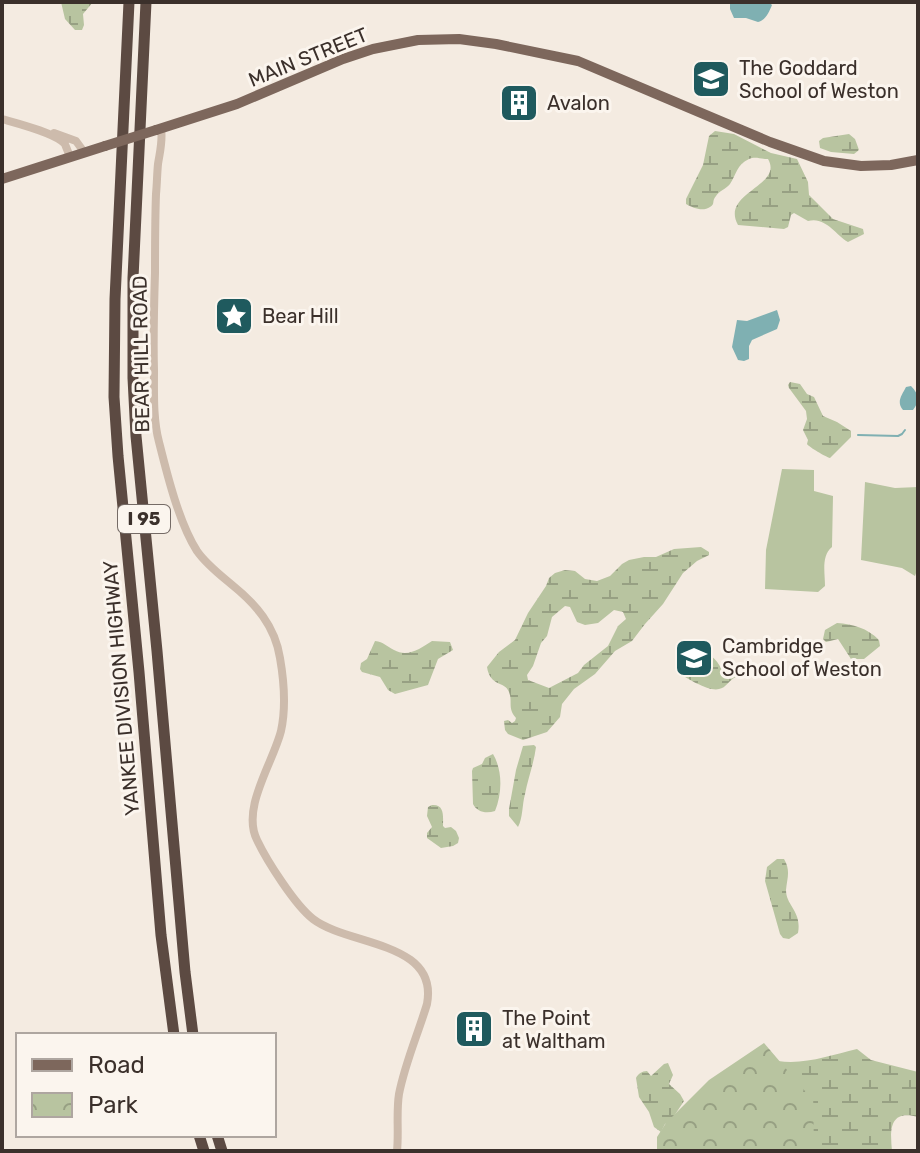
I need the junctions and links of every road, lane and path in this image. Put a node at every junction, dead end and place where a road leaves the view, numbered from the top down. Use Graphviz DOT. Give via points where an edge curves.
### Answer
graph roads {
  1 [pos="129,2"];
  2 [pos="146,2"];
  3 [pos="2,119"];
  4 [pos="159,129"];
  5 [pos="38,130"];
  6 [pos="84,152"];
  7 [pos="70,157"];
  8 [pos="918,160"];
  9 [pos="2,179"];
  10 [pos="174,1033"];
  11 [pos="193,1033"];
  12 [pos="397,1151"];
  1 -- 10 [label="highway, YANKEE DIVISION HIGHWAY / I 95" via="114,397"];
  2 -- 11 [label="highway, YANKEE DIVISION HIGHWAY / I 95" via="133,278 134,395"];
  3 -- 5 [label="street"];
  4 -- 6 [label="main road, MAIN STREET, bridge"];
  4 -- 8 [label="main road, MAIN STREET" via="242,103 357,54 399,43 459,39 565,57 829,162 866,166"];
  4 -- 12 [label="street, BEAR HILL ROAD" via="153,323 158,438 194,545 261,613 281,665 283,722 252,816 258,843 311,918 402,954 425,975 428,1001 399,1095"];
  5 -- 6 [label="street" via="70,138"];
  5 -- 7 [label="street" via="62,142"];
  6 -- 7 [label="main road, MAIN STREET"];
  7 -- 9 [label="main road, MAIN STREET"];
}
